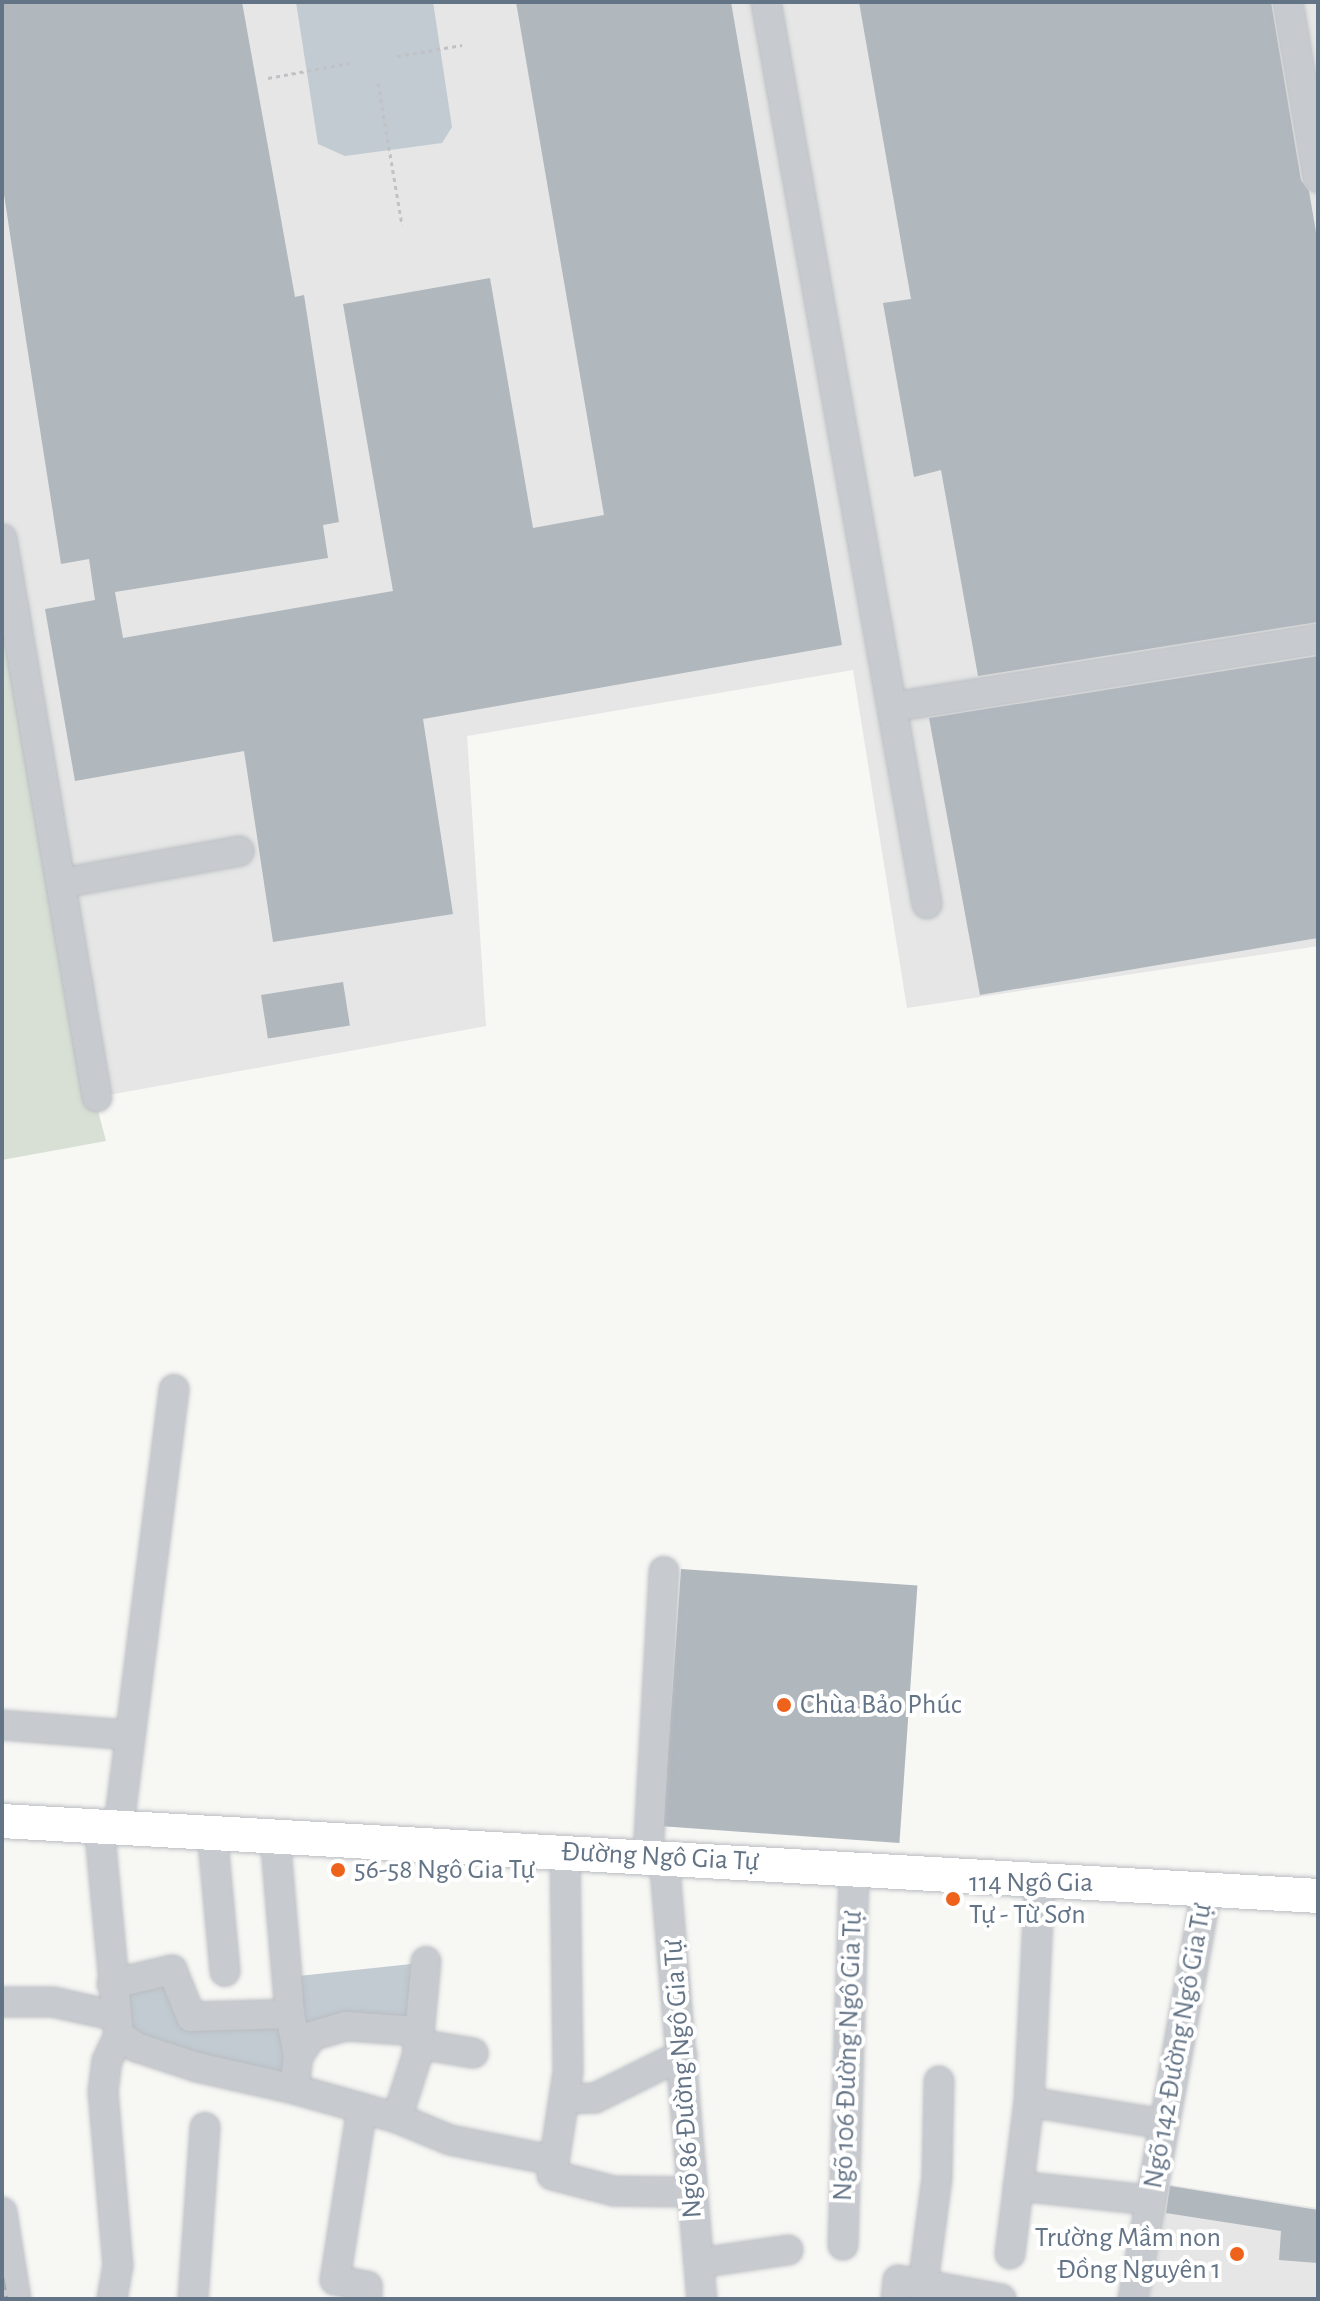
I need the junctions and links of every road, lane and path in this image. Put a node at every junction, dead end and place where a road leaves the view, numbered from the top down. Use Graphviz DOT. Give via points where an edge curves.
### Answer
graph roads {
  1 [pos="766,2"];
  2 [pos="1288,2"];
  3 [pos="462,45"];
  4 [pos="397,56"];
  5 [pos="350,63"];
  6 [pos="268,78"];
  7 [pos="378,83"];
  8 [pos="1310,88"];
  9 [pos="1318,177"];
  10 [pos="402,225"];
  11 [pos="2,539"];
  12 [pos="1318,639"];
  13 [pos="893,707"];
  14 [pos="239,851"];
  15 [pos="62,883"];
  16 [pos="927,904"];
  17 [pos="97,1097"];
  18 [pos="174,1389"];
  19 [pos="664,1571"];
  20 [pos="2,1725"];
  21 [pos="130,1735"];
  22 [pos="2,1821"];
  23 [pos="109,1824"];
  24 [pos="212,1831"];
  25 [pos="275,1835"];
  26 [pos="565,1853"];
  27 [pos="656,1858"];
  28 [pos="854,1866"];
  29 [pos="1040,1877"];
  30 [pos="1207,1887"];
  31 [pos="1318,1896"];
  32 [pos="426,1961"];
  33 [pos="225,1971"];
  34 [pos="112,1984"];
  35 [pos="2,2002"];
  36 [pos="290,2014"];
  37 [pos="117,2025"];
  38 [pos="418,2038"];
  39 [pos="473,2053"];
  40 [pos="682,2055"];
  41 [pos="298,2056"];
  42 [pos="939,2081"];
  43 [pos="294,2089"];
  44 [pos="565,2099"];
  45 [pos="1029,2102"];
  46 [pos="362,2108"];
  47 [pos="397,2118"];
  48 [pos="1164,2124"];
  49 [pos="205,2127"];
  50 [pos="552,2168"];
  51 [pos="1018,2186"];
  52 [pos="691,2192"];
  53 [pos="1150,2200"];
  54 [pos="2,2212"];
  55 [pos="843,2245"];
  56 [pos="788,2250"];
  57 [pos="1010,2254"];
  58 [pos="699,2263"];
  59 [pos="923,2284"];
  60 [pos="16,2299"];
  61 [pos="112,2299"];
  62 [pos="193,2299"];
  63 [pos="367,2299"];
  64 [pos="702,2299"];
  65 [pos="896,2299"];
  66 [pos="1001,2299"];
  67 [pos="1133,2299"];
  1 -- 13 [label="street"];
  2 -- 8 [label="street"];
  3 -- 4 [label="path"];
  5 -- 6 [label="path"];
  7 -- 10 [label="path"];
  8 -- 9 [label="street"];
  11 -- 15 [label="street"];
  12 -- 13 [label="street"];
  13 -- 16 [label="street"];
  14 -- 15 [label="street"];
  15 -- 17 [label="street"];
  18 -- 21 [label="street"];
  19 -- 27 [label="street, Ngõ 86 Đường Ngô Gia Tự"];
  20 -- 21 [label="street"];
  21 -- 23 [label="street"];
  22 -- 23 [label="main road, Đường Ngô Gia Tự"];
  23 -- 24 [label="main road, Đường Ngô Gia Tự"];
  23 -- 34 [label="street"];
  24 -- 25 [label="main road, Đường Ngô Gia Tự"];
  24 -- 33 [label="street"];
  25 -- 26 [label="main road, Đường Ngô Gia Tự"];
  25 -- 36 [label="street"];
  26 -- 27 [label="main road, Đường Ngô Gia Tự"];
  26 -- 44 [label="street"];
  27 -- 28 [label="main road, Đường Ngô Gia Tự"];
  27 -- 40 [label="street, Ngõ 86 Đường Ngô Gia Tự"];
  28 -- 29 [label="main road, Đường Ngô Gia Tự"];
  28 -- 55 [label="street, Ngõ 106 Đường Ngô Gia Tự"];
  29 -- 30 [label="main road, Đường Ngô Gia Tự"];
  29 -- 45 [label="street"];
  30 -- 31 [label="main road, Đường Ngô Gia Tự"];
  30 -- 48 [label="street, Ngõ 142 Đường Ngô Gia Tự"];
  32 -- 38 [label="street"];
  34 -- 36 [label="street" via="172,1970 191,2017"];
  34 -- 37 [label="street"];
  35 -- 37 [label="street" via="53,2002"];
  36 -- 41 [label="street"];
  37 -- 43 [label="street" via="136,2047"];
  37 -- 61 [label="street" via="103,2092 118,2266"];
  38 -- 39 [label="street"];
  38 -- 41 [label="street" via="346,2026 312,2036"];
  38 -- 47 [label="street"];
  40 -- 44 [label="street" via="595,2098"];
  40 -- 52 [label="street, Ngõ 86 Đường Ngô Gia Tự"];
  41 -- 43 [label="street"];
  42 -- 59 [label="street" via="937,2177"];
  43 -- 46 [label="street"];
  44 -- 50 [label="street"];
  45 -- 48 [label="street"];
  45 -- 51 [label="street"];
  46 -- 47 [label="street"];
  46 -- 63 [label="street" via="335,2280 367,2286"];
  47 -- 50 [label="street" via="450,2140"];
  48 -- 53 [label="street, Ngõ 142 Đường Ngô Gia Tự"];
  49 -- 62 [label="street"];
  50 -- 52 [label="street" via="614,2191"];
  51 -- 53 [label="street"];
  51 -- 57 [label="street"];
  52 -- 58 [label="street, Ngõ 86 Đường Ngô Gia Tự"];
  53 -- 67 [label="street, Ngõ 142 Đường Ngô Gia Tự"];
  54 -- 60 [label="street"];
  56 -- 58 [label="street"];
  58 -- 64 [label="street, Ngõ 86 Đường Ngô Gia Tự"];
  59 -- 65 [label="street" via="898,2280"];
  59 -- 66 [label="street"];
}
